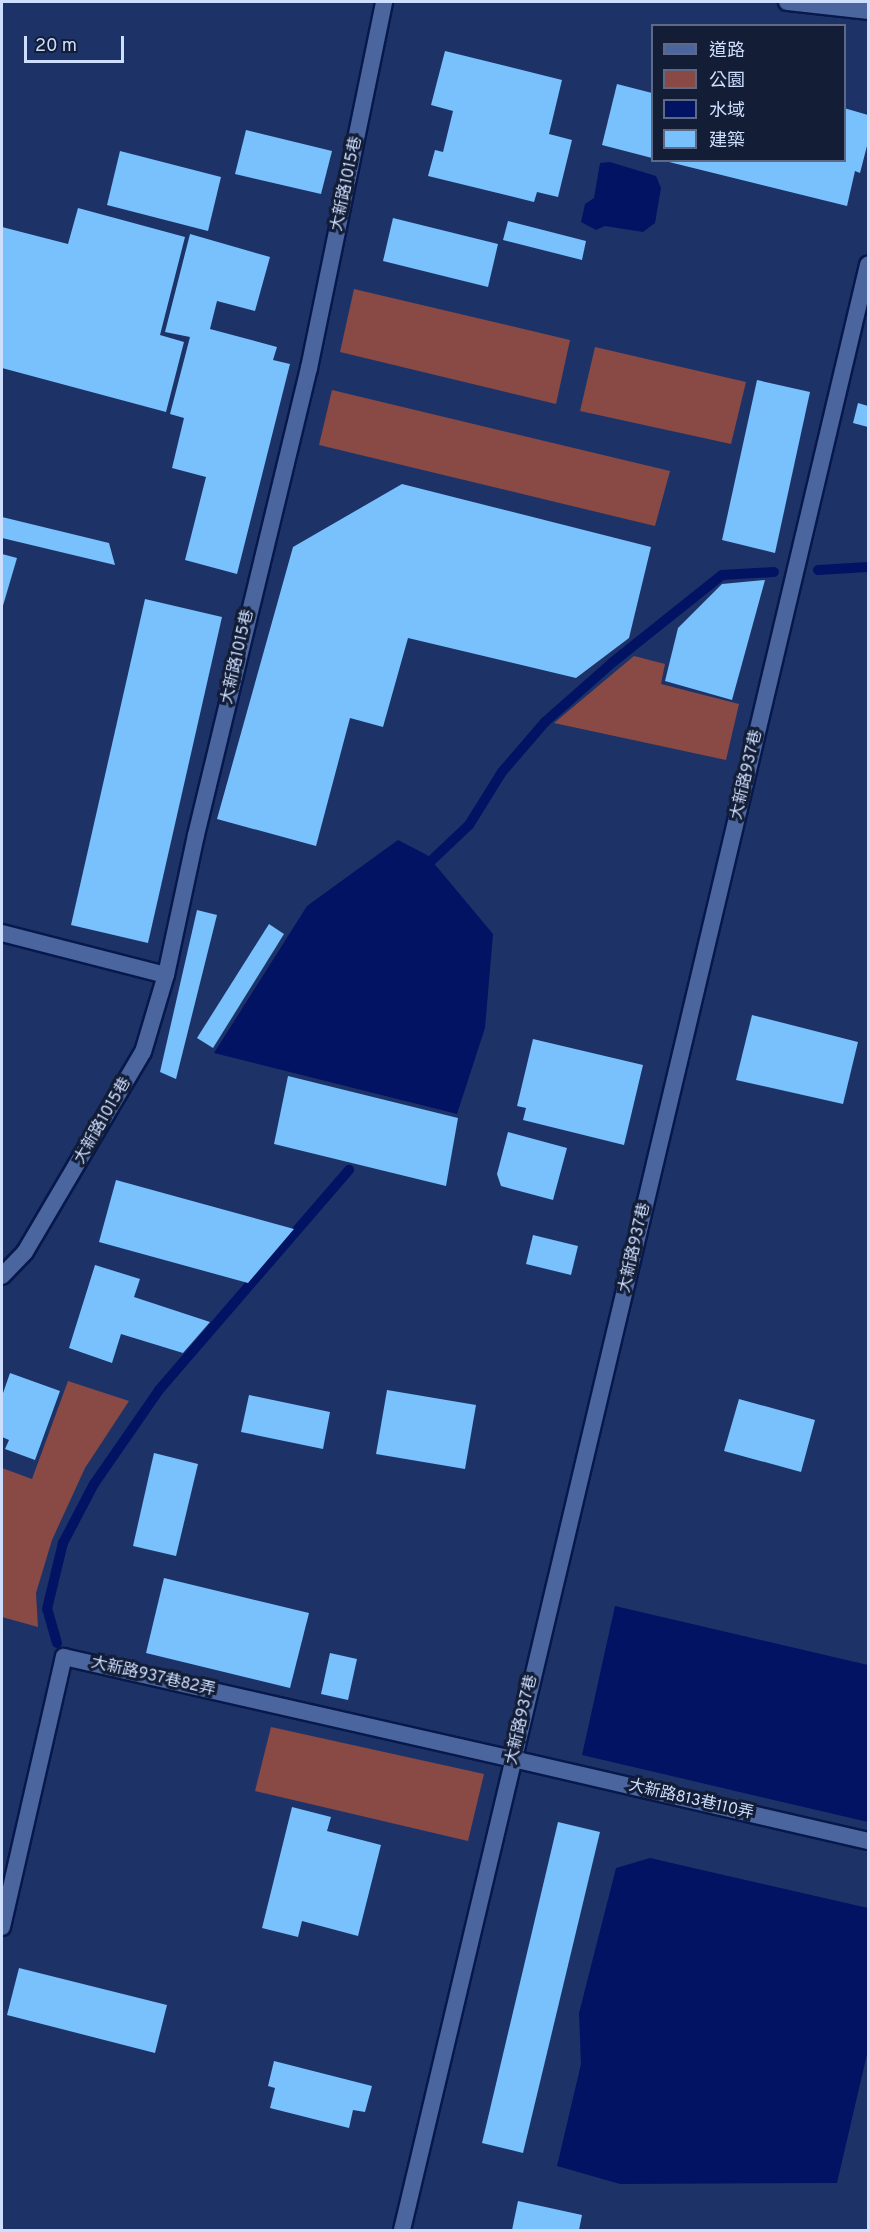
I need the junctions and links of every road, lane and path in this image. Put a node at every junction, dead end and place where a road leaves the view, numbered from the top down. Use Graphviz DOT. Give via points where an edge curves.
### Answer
graph roads {
  1 [pos="384,2"];
  2 [pos="787,2"];
  3 [pos="868,11"];
  4 [pos="868,265"];
  5 [pos="2,933"];
  6 [pos="166,975"];
  7 [pos="2,1276"];
  8 [pos="513,1759"];
  9 [pos="868,1841"];
  10 [pos="2,1927"];
  11 [pos="402,2230"];
  1 -- 6 [label="street, 大新路1015巷" via="309,368"];
  2 -- 3 [label="street"];
  4 -- 8 [label="street, 大新路937巷"];
  5 -- 6 [label="street"];
  6 -- 7 [label="street, 大新路1015巷" via="143,1052 25,1252"];
  8 -- 9 [label="street, 大新路813巷110弄"];
  8 -- 10 [label="street, 大新路937巷82弄" via="64,1657"];
  8 -- 11 [label="street, 大新路937巷"];
}
